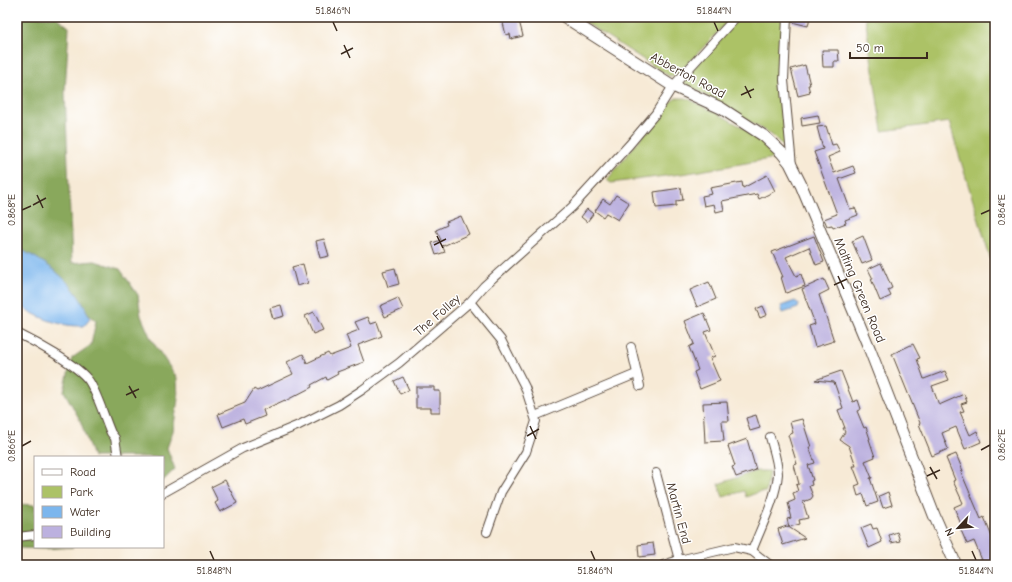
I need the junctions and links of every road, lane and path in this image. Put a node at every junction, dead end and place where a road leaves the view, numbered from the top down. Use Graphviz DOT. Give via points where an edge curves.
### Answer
graph roads {
  1 [pos="565,17"];
  2 [pos="736,17"];
  3 [pos="787,17"];
  4 [pos="673,86"];
  5 [pos="792,166"];
  6 [pos="470,302"];
  7 [pos="17,332"];
  8 [pos="631,347"];
  9 [pos="636,374"];
  10 [pos="640,386"];
  11 [pos="535,416"];
  12 [pos="770,437"];
  13 [pos="118,456"];
  14 [pos="656,474"];
  15 [pos="164,492"];
  16 [pos="487,532"];
  17 [pos="34,535"];
  18 [pos="17,537"];
  19 [pos="752,551"];
  20 [pos="679,560"];
  21 [pos="663,565"];
  22 [pos="770,565"];
  23 [pos="956,565"];
  1 -- 4 [label="street, Abberton Road"];
  2 -- 4 [label="street, The Folley"];
  3 -- 5 [label="street, Malting Green Road" via="784,80"];
  4 -- 5 [label="street, Abberton Road" via="721,108 764,136 782,152"];
  4 -- 6 [label="street, The Folley" via="656,113 572,206 484,286"];
  5 -- 23 [label="street, Malting Green Road" via="870,350"];
  6 -- 11 [label="street" via="501,340 525,387"];
  6 -- 15 [label="street, The Folley" via="399,363 339,405 243,448"];
  7 -- 13 [label="street" via="58,356 88,381 115,438"];
  8 -- 9 [label="street"];
  9 -- 10 [label="street"];
  9 -- 11 [label="street"];
  11 -- 16 [label="street" via="536,421 526,452 501,492"];
  12 -- 19 [label="street" via="778,472 777,483"];
  14 -- 20 [label="street, Martin End"];
  17 -- 18 [label="street"];
  19 -- 20 [label="street" via="734,548"];
  19 -- 22 [label="street"];
  20 -- 21 [label="street"];
}
